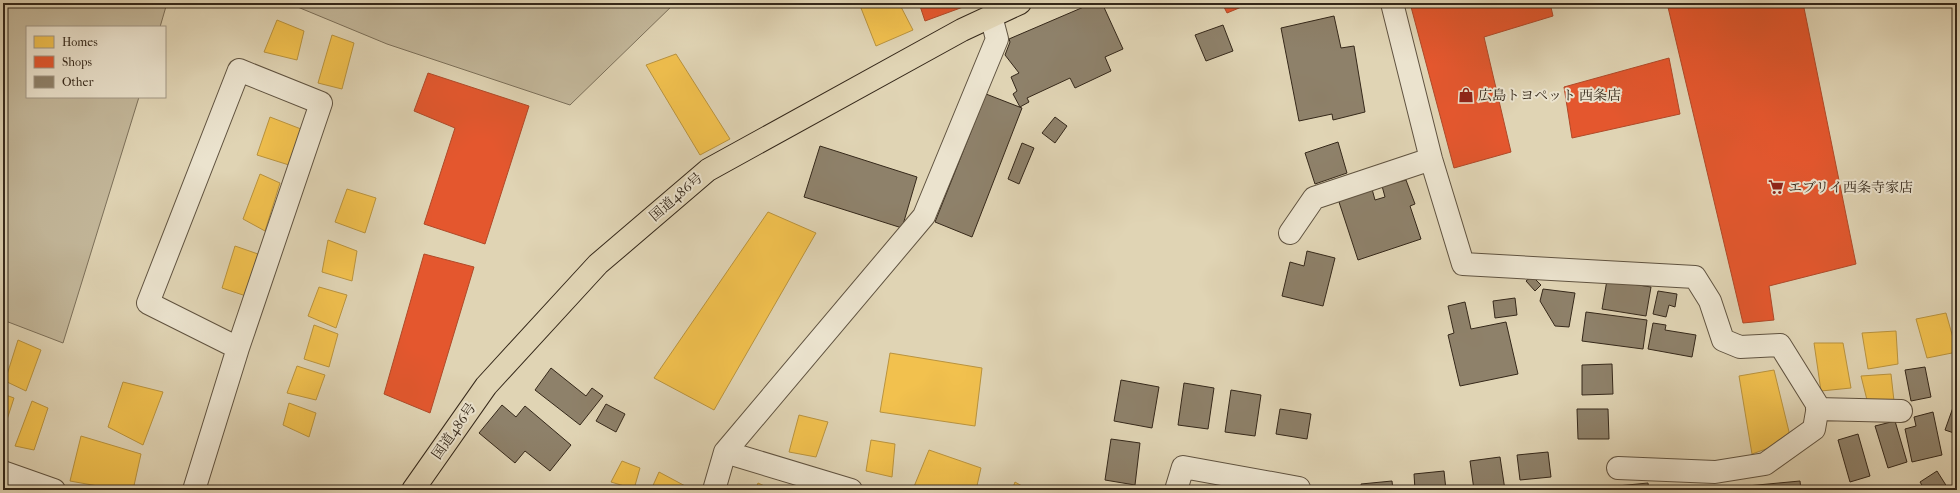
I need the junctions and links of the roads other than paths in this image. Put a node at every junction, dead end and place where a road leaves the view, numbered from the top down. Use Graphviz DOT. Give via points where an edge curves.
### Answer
graph roads {
  1 [pos="1020,3"];
  2 [pos="1392,3"];
  3 [pos="991,16"];
  4 [pos="1431,158"];
  5 [pos="1290,233"];
  6 [pos="238,348"];
  7 [pos="1817,409"];
  8 [pos="1901,411"];
  9 [pos="725,452"];
  10 [pos="1618,468"];
  11 [pos="3,472"];
  12 [pos="26,485"];
  13 [pos="54,490"];
  14 [pos="194,490"];
  15 [pos="413,490"];
  16 [pos="714,490"];
  17 [pos="851,490"];
  18 [pos="1176,490"];
  19 [pos="1298,490"];
  1 -- 3 [label="highway, 国道486号"];
  2 -- 4 [label="street"];
  3 -- 9 [label="street" via="997,39 924,216"];
  3 -- 15 [label="highway, 国道486号" via="708,170 598,264 486,386"];
  4 -- 5 [label="street" via="1314,198"];
  4 -- 7 [label="street" via="1463,264 1695,276 1710,300 1722,340 1740,347 1780,345 1818,406"];
  6 -- 6 [label="street" via="321,103 239,70 148,303"];
  6 -- 14 [label="street"];
  7 -- 8 [label="street"];
  7 -- 10 [label="street" via="1814,429 1765,464 1715,472"];
  9 -- 16 [label="street"];
  9 -- 17 [label="street"];
  11 -- 12 [label="street"];
  12 -- 13 [label="street"];
  18 -- 19 [label="street" via="1183,467 1299,488"];
}
